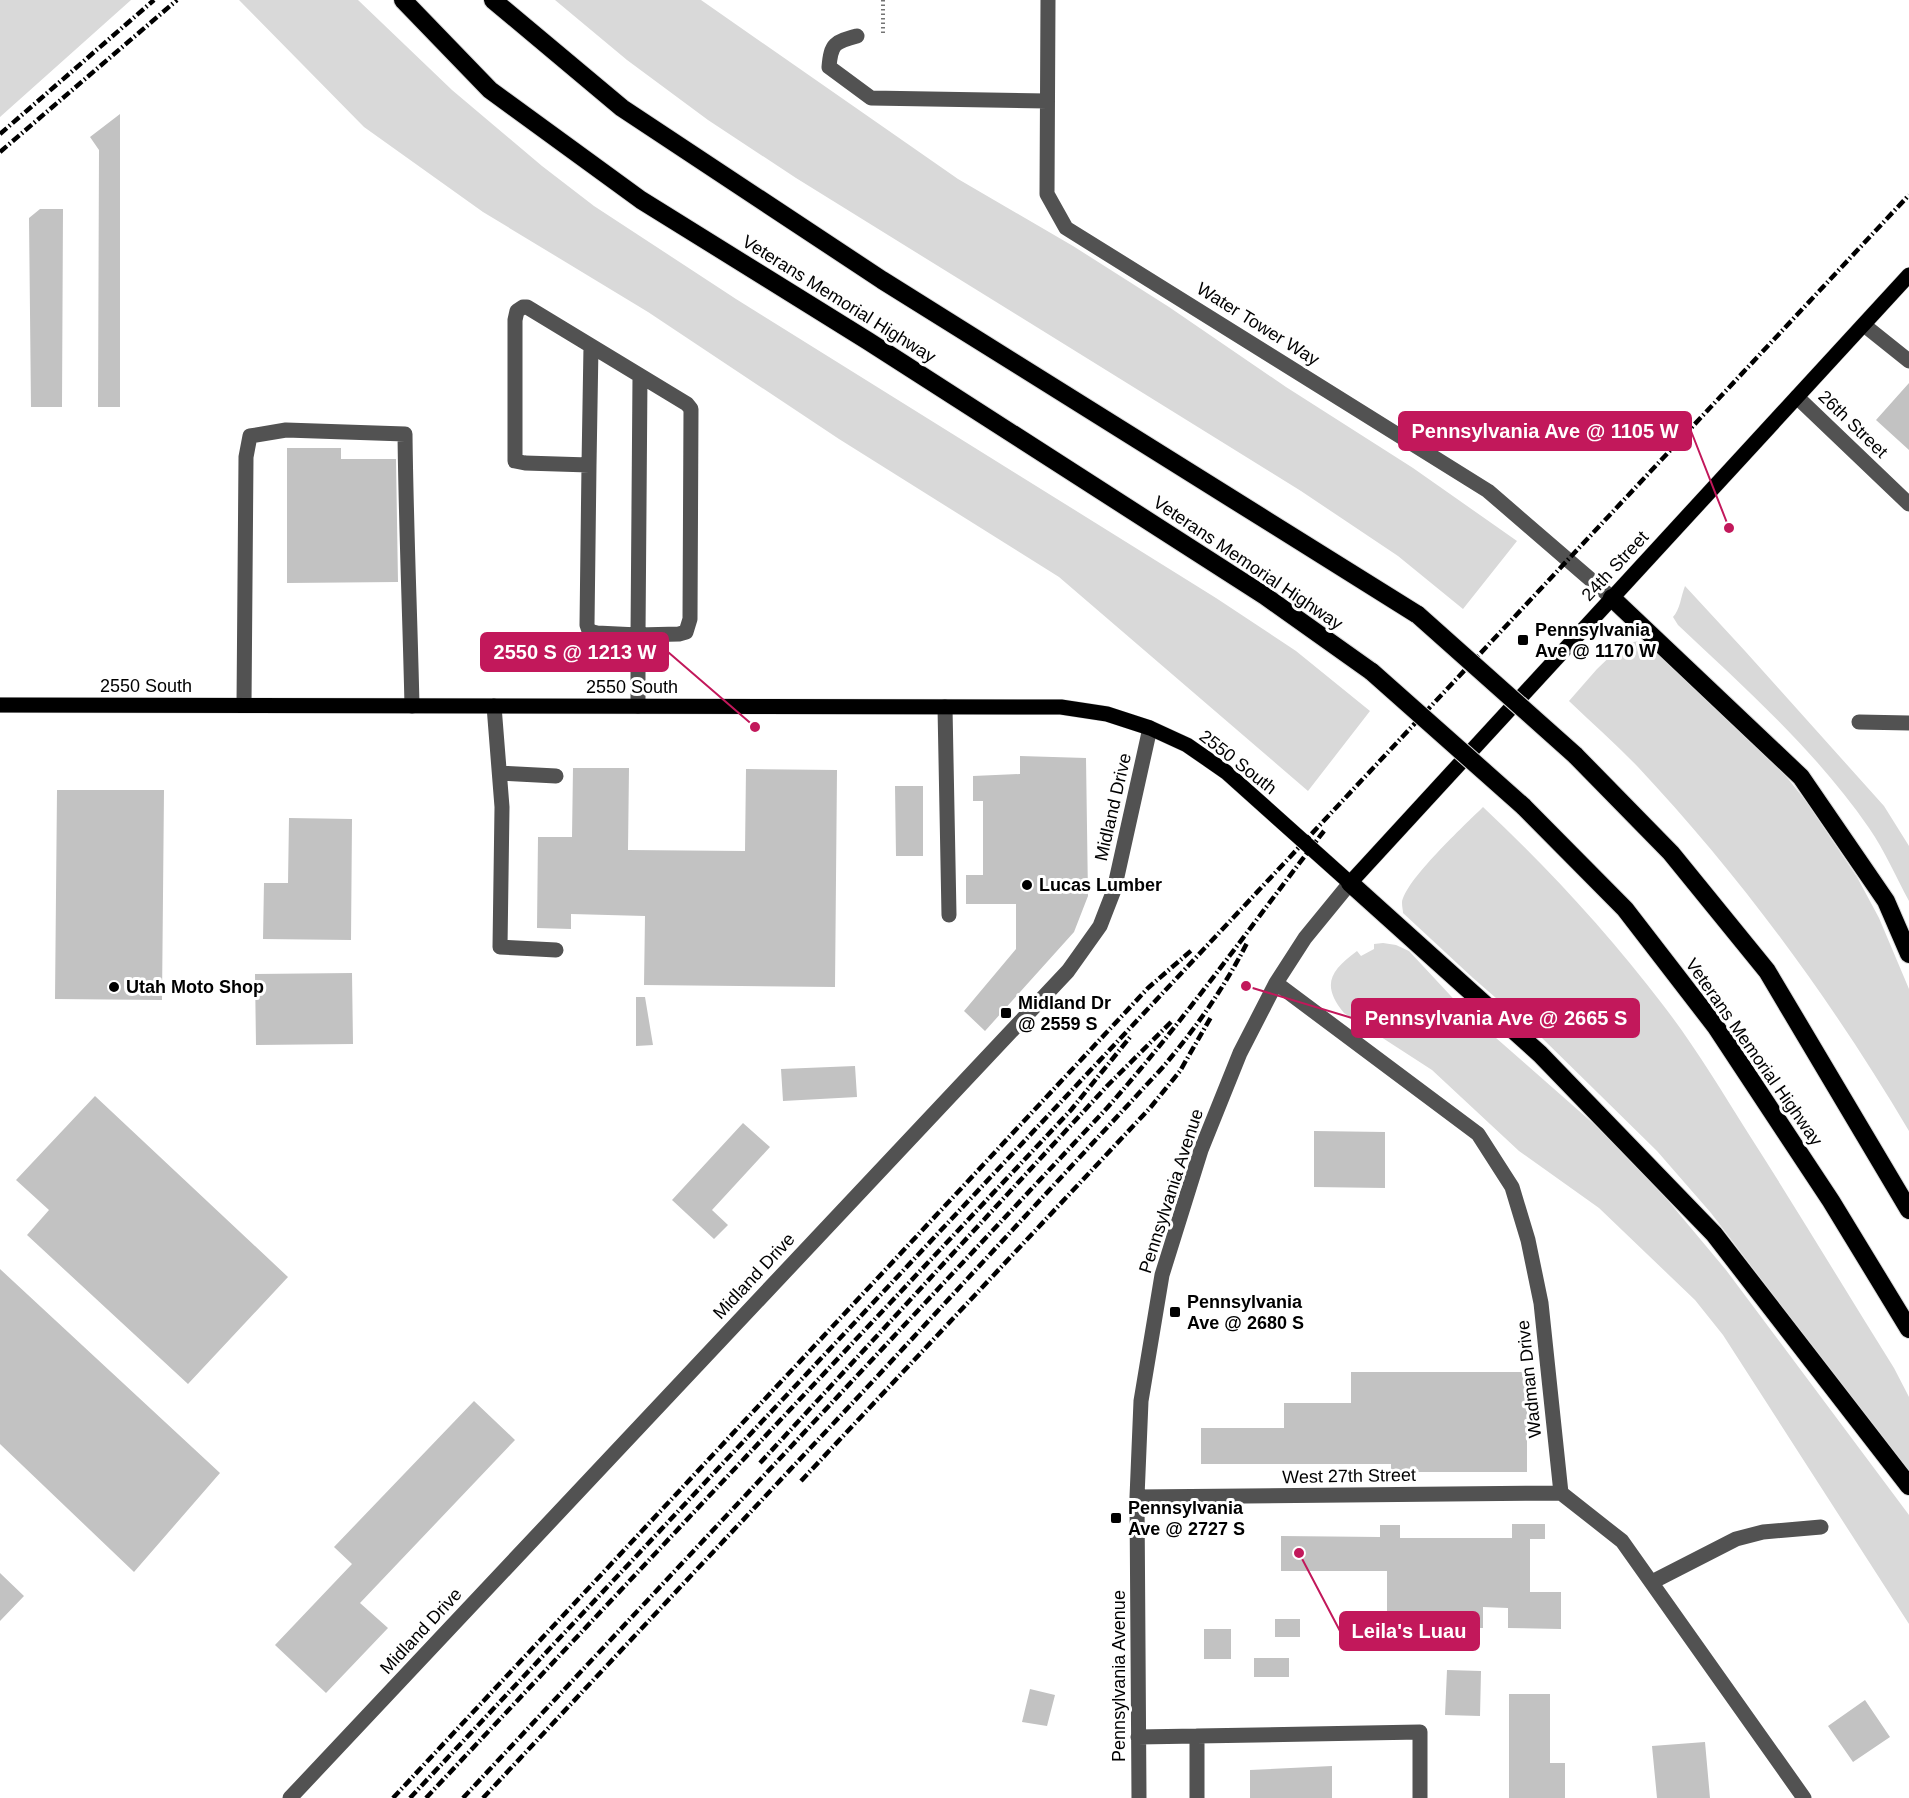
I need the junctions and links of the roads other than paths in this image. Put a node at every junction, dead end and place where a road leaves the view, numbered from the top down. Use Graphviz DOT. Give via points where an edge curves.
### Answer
graph roads {
  1 [pos="403,0"];
  2 [pos="493,0"];
  3 [pos="1048,0"];
  4 [pos="857,36"];
  5 [pos="1047,101"];
  6 [pos="1909,275"];
  7 [pos="1864,325"];
  8 [pos="591,346"];
  9 [pos="1909,361"];
  10 [pos="640,376"];
  11 [pos="1797,397"];
  12 [pos="589,465"];
  13 [pos="1909,504"];
  14 [pos="1612,598"];
  15 [pos="638,635"];
  16 [pos="0,705"];
  17 [pos="244,705"];
  18 [pos="412,706"];
  19 [pos="494,706"];
  20 [pos="638,706"];
  21 [pos="945,707"];
  22 [pos="1858,722"];
  23 [pos="1909,723"];
  24 [pos="1150,728"];
  25 [pos="500,773"];
  26 [pos="556,776"];
  27 [pos="1350,884"];
  28 [pos="949,915"];
  29 [pos="556,950"];
  30 [pos="1909,954"];
  31 [pos="1276,983"];
  32 [pos="1909,1210"];
  33 [pos="1909,1329"];
  34 [pos="1909,1486"];
  35 [pos="1561,1493"];
  36 [pos="1137,1497"];
  37 [pos="1821,1527"];
  38 [pos="1652,1582"];
  39 [pos="1197,1736"];
  40 [pos="1138,1737"];
  41 [pos="290,1798"];
  42 [pos="1139,1798"];
  43 [pos="1197,1798"];
  44 [pos="1420,1798"];
  45 [pos="1804,1798"];
  1 -- 33 [label="highway, Veterans Memorial Highway, bridge" via="490,90 641,200 868,340 1265,596 1372,672 1523,806 1625,909 1716,1027 1831,1201"];
  2 -- 32 [label="highway, bridge" via="631,114 882,280 1418,615 1575,755 1671,853 1767,971"];
  3 -- 5 [label="street, Water Tower Way"];
  4 -- 5 [label="street" via="838,41 830,51 829,67 871,98"];
  5 -- 14 [label="street, Water Tower Way" via="1047,194 1066,228 1488,490"];
  6 -- 7 [label="main road, 24th Street"];
  7 -- 9 [label="street"];
  7 -- 11 [label="main road, 24th Street"];
  8 -- 10 [label="street"];
  8 -- 12 [label="street"];
  8 -- 12 [label="street" via="527,307 517,311 515,461"];
  10 -- 15 [label="street"];
  10 -- 15 [label="street" via="687,404 691,409 691,429 688,627 679,634"];
  11 -- 13 [label="street, 26th Street"];
  11 -- 14 [label="main road, 24th Street"];
  12 -- 15 [label="street" via="587,625 589,631 597,633"];
  14 -- 27 [label="main road, 24th Street"];
  14 -- 30 [label="highway" via="1801,777 1886,901"];
  15 -- 20 [label="street"];
  16 -- 17 [label="main road, 2550 South"];
  17 -- 18 [label="main road, 2550 South"];
  17 -- 18 [label="street" via="246,457 250,436 294,430 405,434"];
  18 -- 19 [label="main road, 2550 South"];
  19 -- 20 [label="main road, 2550 South"];
  19 -- 25 [label="street"];
  20 -- 21 [label="main road, 2550 South"];
  21 -- 24 [label="main road, 2550 South" via="1061,707 1107,714"];
  21 -- 28 [label="street"];
  22 -- 23 [label="street"];
  24 -- 27 [label="main road, 2550 South" via="1187,745 1226,772"];
  24 -- 41 [label="street, Midland Drive" via="1114,890 1100,926 1068,971"];
  25 -- 26 [label="street"];
  25 -- 29 [label="street" via="500,947"];
  27 -- 31 [label="street, Pennsylvania Avenue" via="1305,938"];
  27 -- 34 [label="highway" via="1540,1054 1714,1234"];
  31 -- 35 [label="street, Wadman Drive" via="1478,1134 1512,1187 1541,1303"];
  31 -- 36 [label="street, Pennsylvania Avenue" via="1240,1053 1201,1150 1162,1275 1141,1401"];
  35 -- 36 [label="street, West 27th Street"];
  35 -- 38 [label="street" via="1622,1541"];
  36 -- 40 [label="street, Pennsylvania Avenue"];
  37 -- 38 [label="street" via="1763,1532 1736,1539"];
  38 -- 45 [label="street"];
  39 -- 40 [label="street"];
  39 -- 43 [label="street"];
  39 -- 44 [label="street" via="1419,1732"];
  40 -- 42 [label="street, Pennsylvania Avenue"];
}
